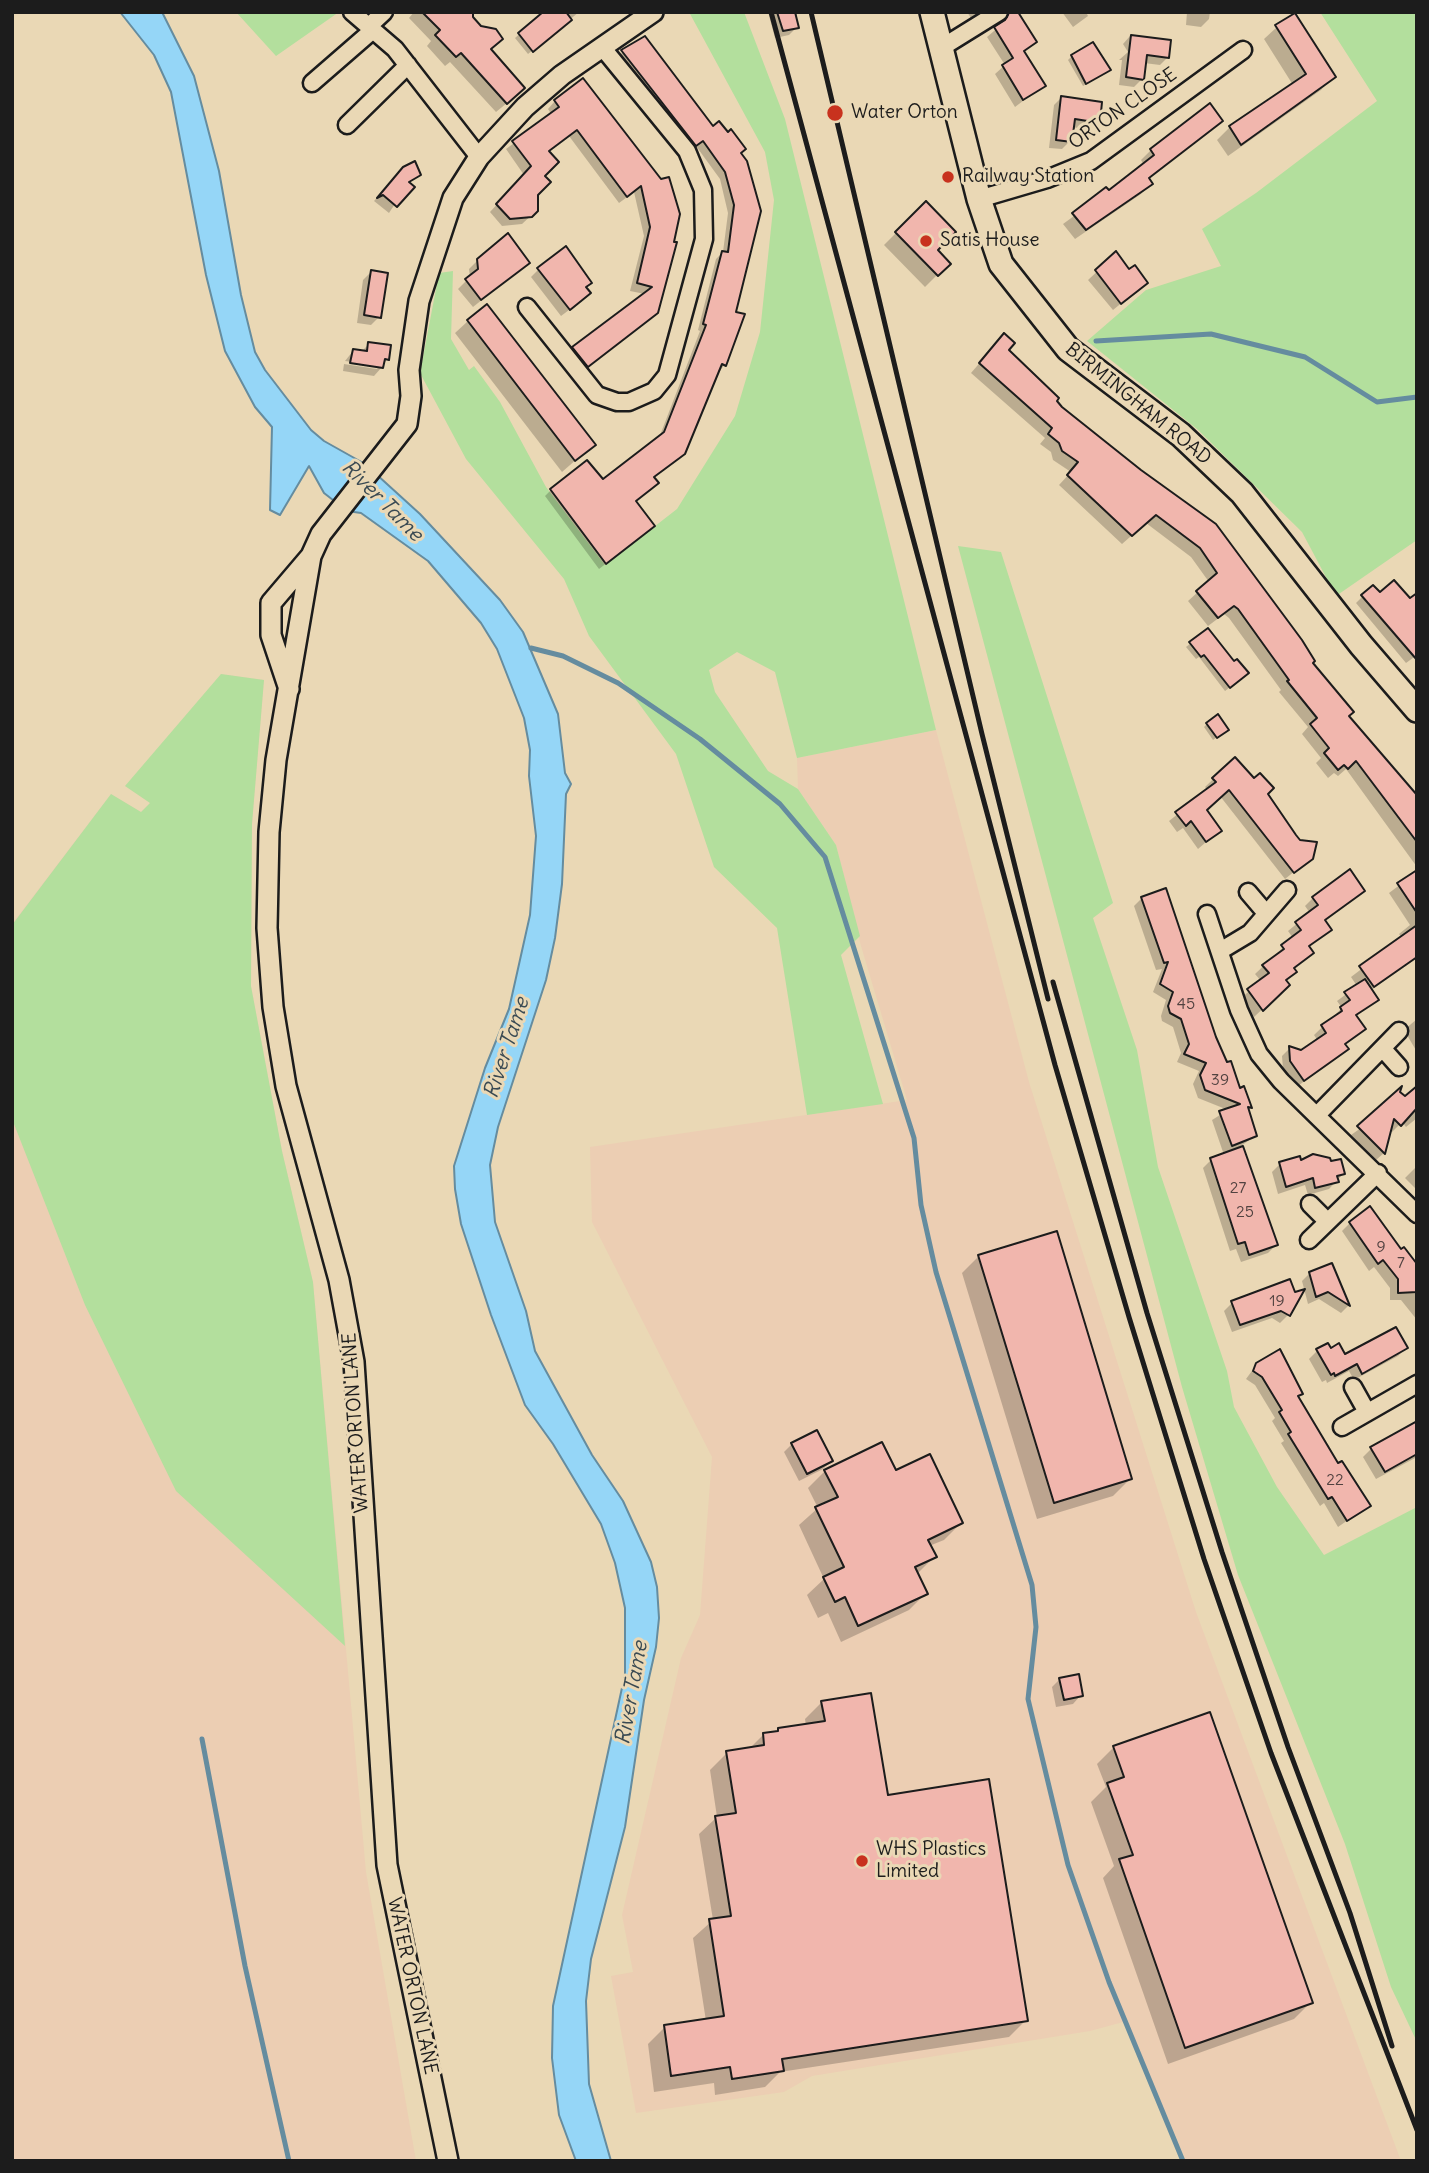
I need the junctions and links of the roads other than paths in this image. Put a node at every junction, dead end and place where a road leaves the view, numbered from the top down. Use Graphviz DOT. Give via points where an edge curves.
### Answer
graph roads {
  1 [pos="352,12"];
  2 [pos="384,12"];
  3 [pos="653,12"];
  4 [pos="932,12"];
  5 [pos="999,12"];
  6 [pos="371,29"];
  7 [pos="602,47"];
  8 [pos="941,48"];
  9 [pos="1242,50"];
  10 [pos="408,65"];
  11 [pos="312,83"];
  12 [pos="347,125"];
  13 [pos="479,157"];
  14 [pos="979,198"];
  15 [pos="527,307"];
  16 [pos="311,556"];
  17 [pos="289,690"];
  18 [pos="1417,710"];
  19 [pos="1287,890"];
  20 [pos="1248,892"];
  21 [pos="1265,912"];
  22 [pos="1207,914"];
  23 [pos="1220,951"];
  24 [pos="1399,1031"];
  25 [pos="1383,1049"];
  26 [pos="1399,1067"];
  27 [pos="1318,1114"];
  28 [pos="1378,1173"];
  29 [pos="1310,1204"];
  30 [pos="1417,1214"];
  31 [pos="1327,1221"];
  32 [pos="1309,1240"];
  33 [pos="1417,1384"];
  34 [pos="1353,1387"];
  35 [pos="1367,1412"];
  36 [pos="1342,1427"];
  37 [pos="448,2161"];
  1 -- 6 [label="street"];
  2 -- 6 [label="street"];
  3 -- 7 [label="street, WATER ORTON LANE"];
  4 -- 8 [label="main road, BIRMINGHAM ROAD"];
  5 -- 8 [label="street"];
  6 -- 10 [label="street"];
  6 -- 11 [label="street"];
  7 -- 13 [label="street, WATER ORTON LANE" via="525,107"];
  7 -- 15 [label="street" via="687,151 704,190 704,239 667,375 654,391 629,402 597,395"];
  8 -- 14 [label="main road, BIRMINGHAM ROAD"];
  9 -- 14 [label="street, ORTON CLOSE" via="1091,161"];
  10 -- 12 [label="street"];
  10 -- 13 [label="street"];
  13 -- 16 [label="street, WATER ORTON LANE" via="453,198 419,301 409,370 409,416 388,451 321,534"];
  14 -- 18 [label="main road, BIRMINGHAM ROAD" via="1001,264 1068,349 1181,435 1242,493"];
  16 -- 17 [label="street, WATER ORTON LANE"];
  16 -- 17 [label="street, WATER ORTON LANE" via="271,603 271,635"];
  17 -- 37 [label="street, WATER ORTON LANE" via="269,832 267,928 273,1007 286,1086 348,1320 387,1866"];
  19 -- 21 [label="street"];
  20 -- 21 [label="street"];
  21 -- 23 [label="street" via="1250,933"];
  22 -- 23 [label="street"];
  23 -- 27 [label="street" via="1259,1054"];
  24 -- 25 [label="street"];
  25 -- 26 [label="street"];
  25 -- 27 [label="street"];
  27 -- 28 [label="street"];
  28 -- 30 [label="street"];
  28 -- 31 [label="street"];
  29 -- 31 [label="street"];
  31 -- 32 [label="street"];
  33 -- 35 [label="street"];
  34 -- 35 [label="street"];
  35 -- 36 [label="street"];
}
